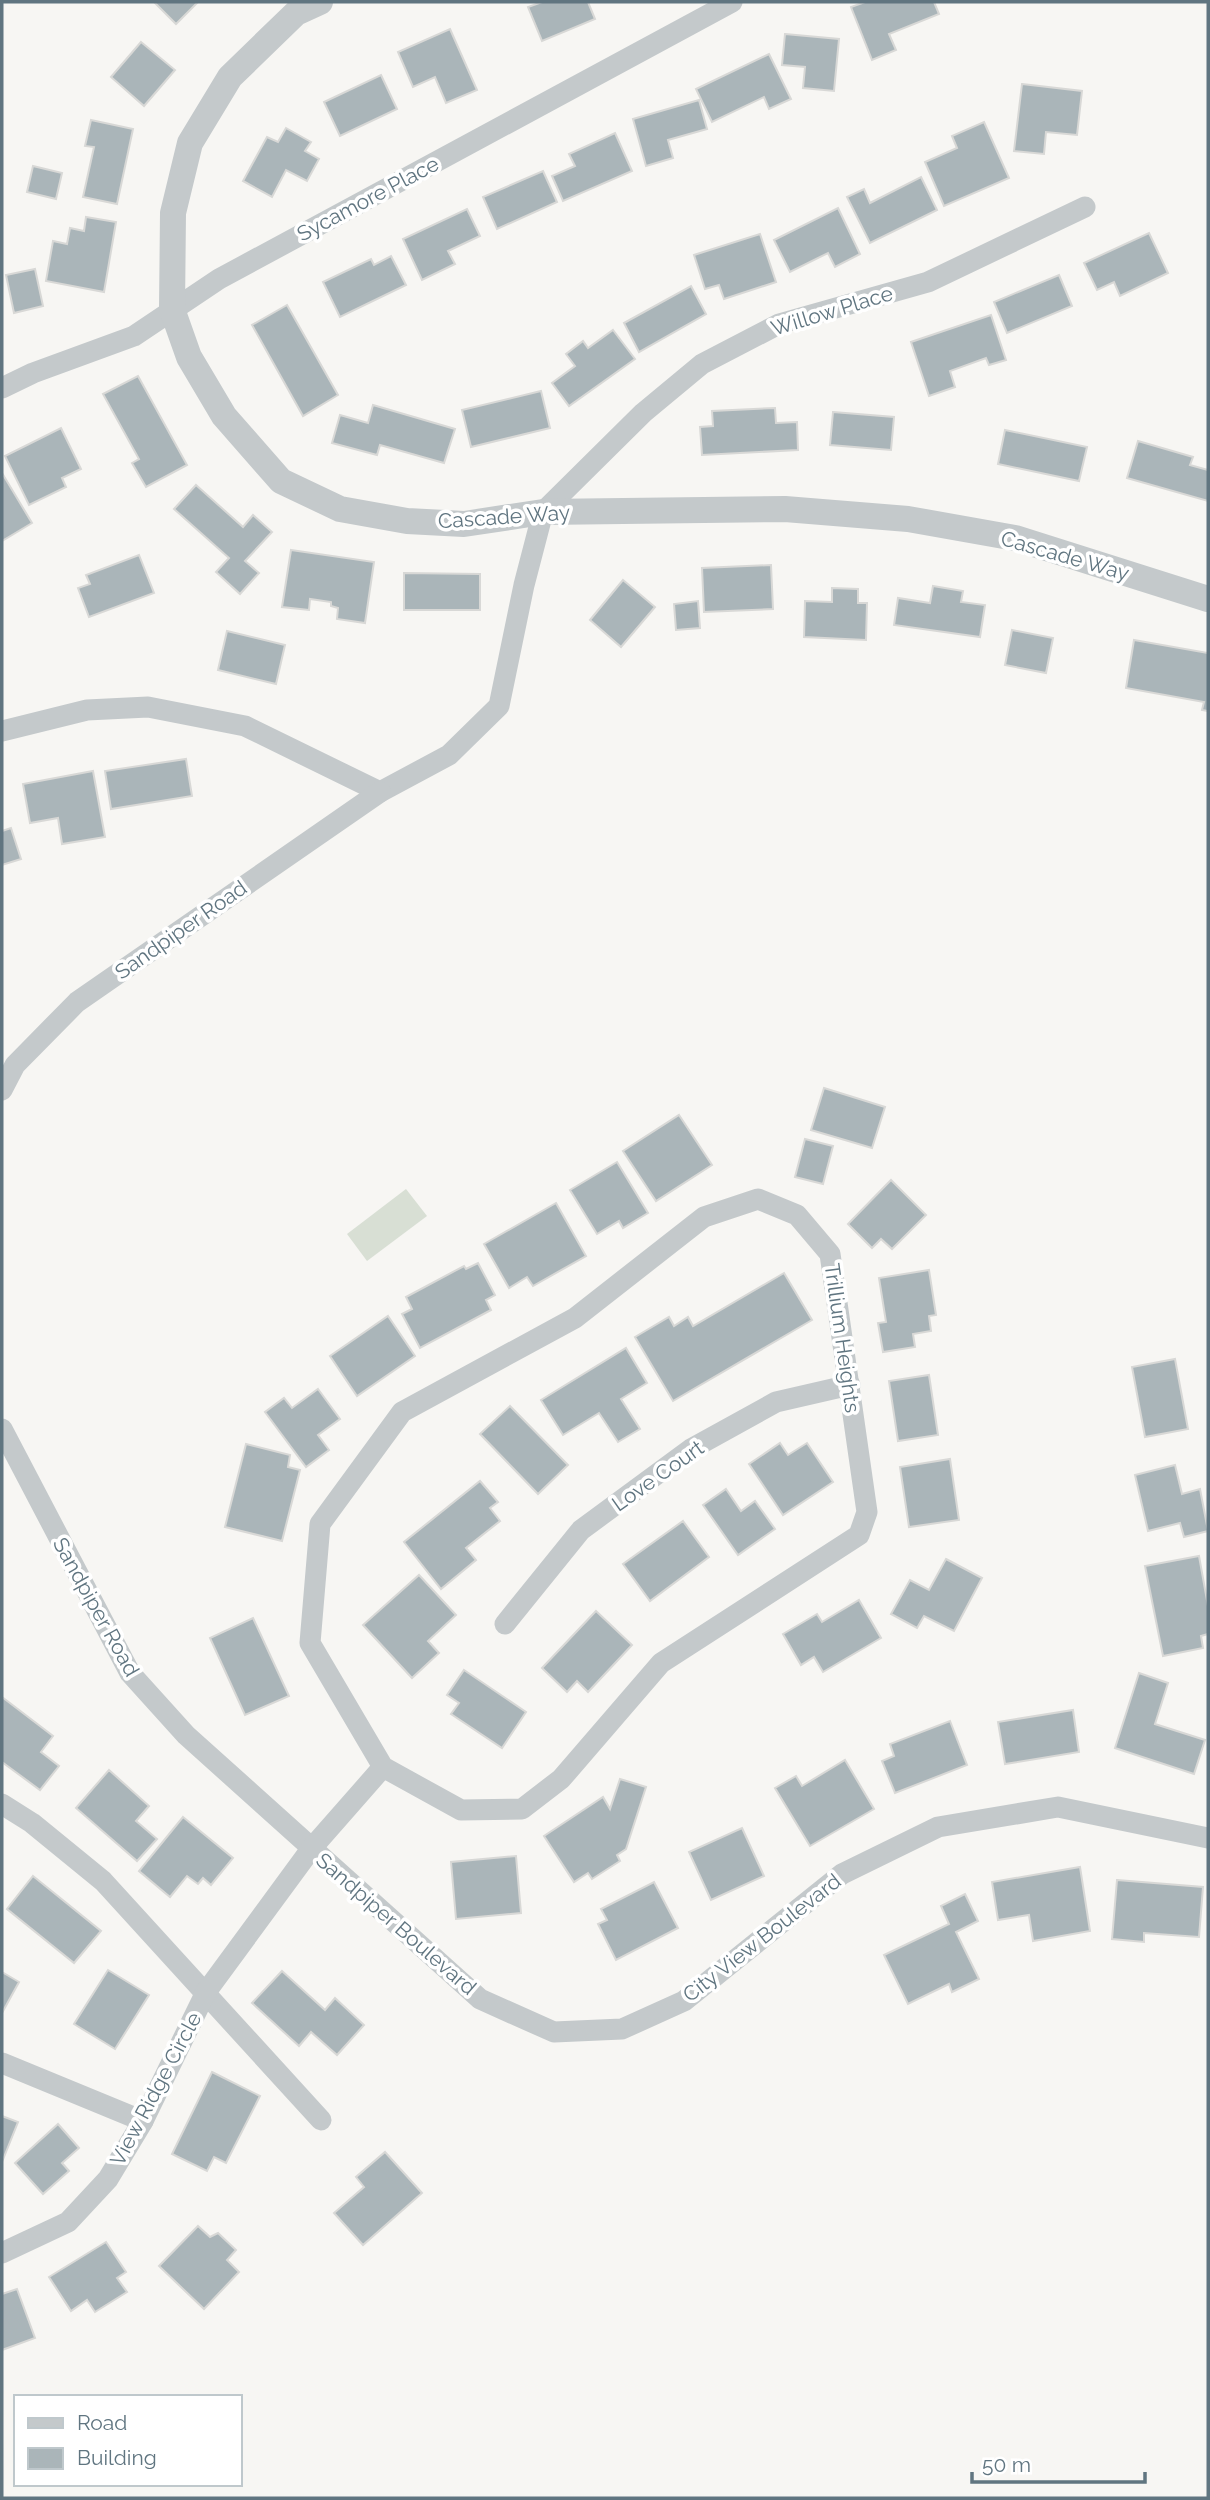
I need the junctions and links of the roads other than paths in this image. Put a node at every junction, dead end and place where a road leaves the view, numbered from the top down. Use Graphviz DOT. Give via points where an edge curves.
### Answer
graph roads {
  1 [pos="320,2"];
  2 [pos="732,2"];
  3 [pos="1085,206"];
  4 [pos="172,309"];
  5 [pos="2,388"];
  6 [pos="543,512"];
  7 [pos="1208,599"];
  8 [pos="2,731"];
  9 [pos="380,792"];
  10 [pos="2,1090"];
  11 [pos="850,1385"];
  12 [pos="2,1429"];
  13 [pos="505,1624"];
  14 [pos="383,1768"];
  15 [pos="2,1804"];
  16 [pos="1208,1838"];
  17 [pos="311,1849"];
  18 [pos="206,1992"];
  19 [pos="481,1999"];
  20 [pos="2,2063"];
  21 [pos="321,2120"];
  22 [pos="144,2121"];
  23 [pos="2,2253"];
  1 -- 4 [label="street, Cascade Way" via="296,13 230,77 190,143 173,213"];
  2 -- 4 [label="street, Sycamore Place"];
  3 -- 6 [label="street, Willow Place" via="928,282 779,324 702,363 643,413"];
  4 -- 5 [label="street, Sycamore Place" via="134,336"];
  4 -- 6 [label="street, Cascade Way" via="189,357 224,416 281,481 340,509 407,522 464,524"];
  6 -- 7 [label="street, Cascade Way" via="785,509 908,519 1015,538"];
  6 -- 9 [label="street, Sandpiper Road" via="499,706 449,755"];
  8 -- 9 [label="street" via="87,710 148,707 244,726"];
  9 -- 10 [label="street, Sandpiper Road" via="77,1002 15,1065"];
  11 -- 13 [label="street, Love Court" via="776,1402 691,1450 581,1530"];
  11 -- 14 [label="street, Trillium Heights" via="867,1512 859,1535 661,1663 561,1779 522,1809 461,1810"];
  11 -- 14 [label="street, Trillium Heights" via="830,1254 797,1215 758,1199 704,1217 575,1318 402,1412 320,1524 310,1643"];
  12 -- 17 [label="street, Sandpiper Road" via="130,1673 187,1735"];
  14 -- 17 [label="street"];
  15 -- 18 [label="street, View Ridge Circle" via="103,1881"];
  16 -- 19 [label="street, City View Boulevard" via="1058,1807 938,1827 842,1874 684,2001 622,2029 555,2032"];
  17 -- 18 [label="street, View Ridge Circle"];
  17 -- 19 [label="street, Sandpiper Boulevard"];
  18 -- 21 [label="street"];
  18 -- 22 [label="street, View Ridge Circle"];
  20 -- 22 [label="street"];
  22 -- 23 [label="street, View Ridge Circle" via="108,2179 68,2222"];
}
